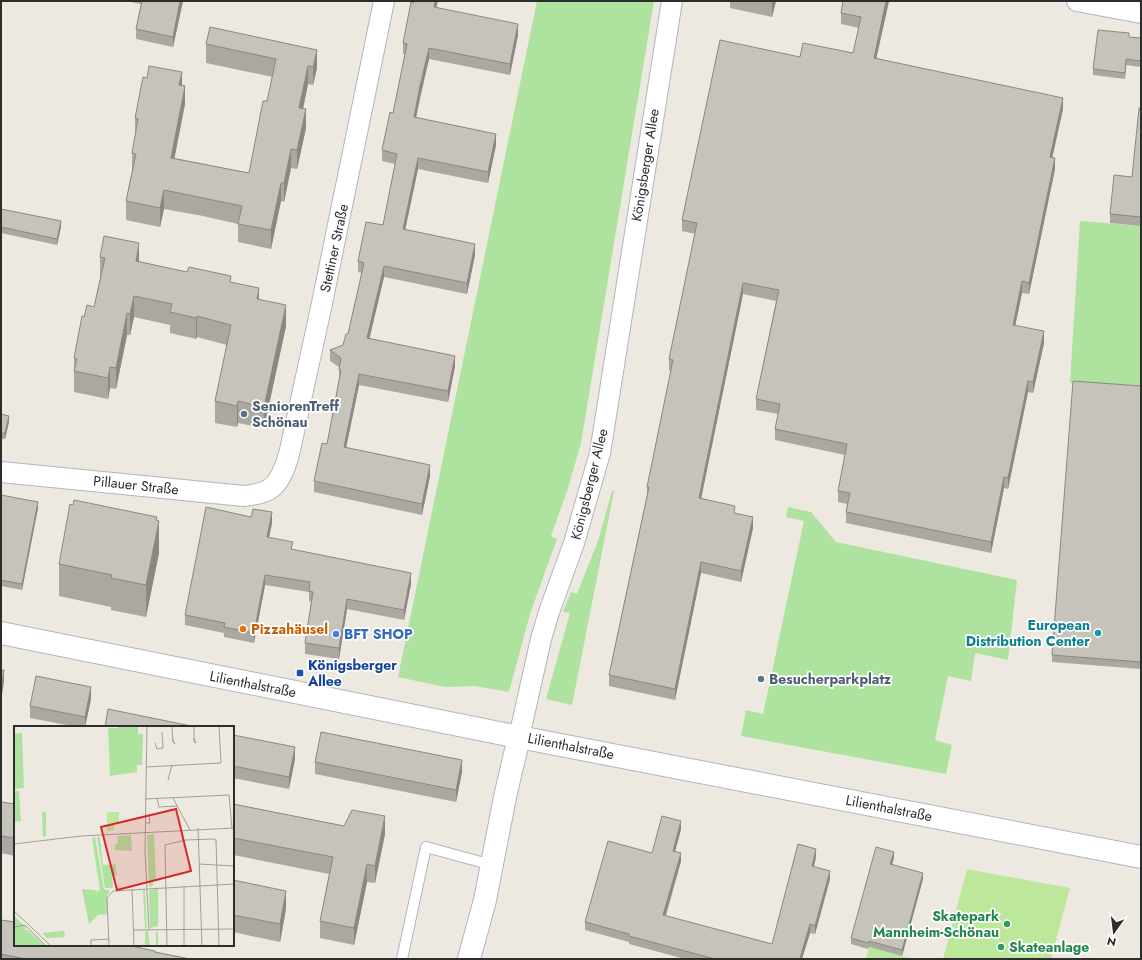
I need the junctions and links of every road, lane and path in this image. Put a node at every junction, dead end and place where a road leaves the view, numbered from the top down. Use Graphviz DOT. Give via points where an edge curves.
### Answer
graph roads {
  1 [pos="384,1"];
  2 [pos="672,1"];
  3 [pos="1077,1"];
  4 [pos="1141,13"];
  5 [pos="1,472"];
  6 [pos="270,490"];
  7 [pos="1,633"];
  8 [pos="519,737"];
  9 [pos="1141,857"];
  10 [pos="492,865"];
  11 [pos="402,959"];
  12 [pos="469,959"];
  1 -- 6 [label="street, Stettiner Straße" via="322,308 290,450 283,472"];
  2 -- 8 [label="street, Königsberger Allee" via="600,453 574,543 541,639"];
  3 -- 4 [label="street"];
  5 -- 6 [label="street, Pillauer Straße" via="244,496"];
  7 -- 8 [label="street, Lilienthalstraße"];
  8 -- 9 [label="street, Lilienthalstraße"];
  8 -- 10 [label="street, Königsberger Allee"];
  10 -- 11 [label="lane" via="426,848"];
  10 -- 12 [label="street, Königsberger Allee"];
}
